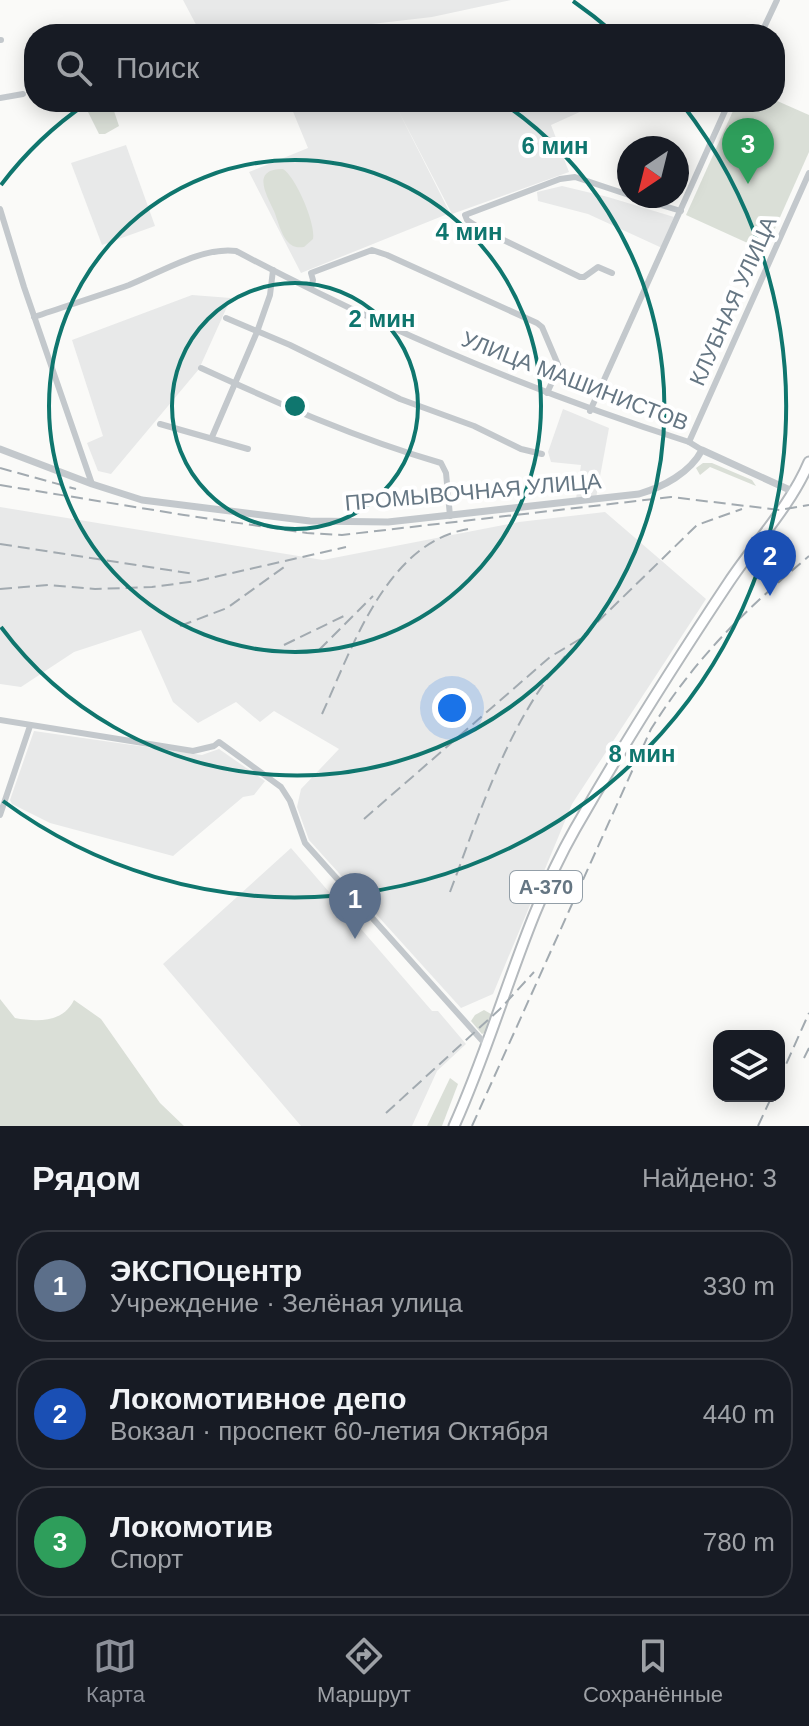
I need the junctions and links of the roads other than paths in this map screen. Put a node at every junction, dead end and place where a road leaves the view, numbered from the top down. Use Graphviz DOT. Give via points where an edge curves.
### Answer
graph roads {
  1 [pos="777,0"];
  2 [pos="766,24"];
  3 [pos="23,94"];
  4 [pos="0,98"];
  5 [pos="725,112"];
  6 [pos="809,173"];
  7 [pos="806,186"];
  8 [pos="617,192"];
  9 [pos="671,208"];
  10 [pos="0,209"];
  11 [pos="681,211"];
  12 [pos="273,270"];
  13 [pos="612,273"];
  14 [pos="311,288"];
  15 [pos="34,317"];
  16 [pos="226,318"];
  17 [pos="257,332"];
  18 [pos="201,368"];
  19 [pos="236,384"];
  20 [pos="547,393"];
  21 [pos="590,411"];
  22 [pos="160,424"];
  23 [pos="212,437"];
  24 [pos="689,442"];
  25 [pos="0,449"];
  26 [pos="248,449"];
  27 [pos="702,450"];
  28 [pos="542,454"];
  29 [pos="809,462"];
  30 [pos="92,484"];
  31 [pos="792,491"];
  32 [pos="450,516"];
  33 [pos="0,720"];
  34 [pos="30,726"];
  35 [pos="0,815"];
  36 [pos="487,1046"];
  37 [pos="454,1126"];
  1 -- 2 [label="street"];
  3 -- 4 [label="street"];
  5 -- 11 [label="street"];
  6 -- 7 [label="street, КЛУБНАЯ УЛИЦА"];
  7 -- 24 [label="street, КЛУБНАЯ УЛИЦА"];
  8 -- 13 [label="street" via="575,177 560,179 467,212 467,220 481,229 580,277 598,267"];
  9 -- 11 [label="street"];
  10 -- 15 [label="street"];
  11 -- 21 [label="street"];
  12 -- 14 [label="street, УЛИЦА МАШИНИСТОВ"];
  12 -- 15 [label="street, УЛИЦА МАШИНИСТОВ" via="236,251 215,253"];
  12 -- 17 [label="street"];
  14 -- 20 [label="street, УЛИЦА МАШИНИСТОВ"];
  14 -- 20 [label="street" via="311,273 372,250 387,255 542,327 559,367"];
  15 -- 30 [label="street"];
  16 -- 17 [label="street"];
  17 -- 19 [label="street"];
  17 -- 28 [label="street" via="400,399"];
  18 -- 19 [label="street"];
  19 -- 23 [label="street"];
  19 -- 32 [label="street" via="337,429 441,463"];
  20 -- 21 [label="street, УЛИЦА МАШИНИСТОВ"];
  21 -- 24 [label="street, УЛИЦА МАШИНИСТОВ"];
  22 -- 23 [label="street"];
  23 -- 26 [label="street"];
  24 -- 27 [label="street, УЛИЦА МАШИНИСТОВ"];
  25 -- 30 [label="street, ПРОМЫВОЧНАЯ УЛИЦА"];
  27 -- 31 [label="street, УЛИЦА МАШИНИСТОВ"];
  27 -- 32 [label="street, ПРОМЫВОЧНАЯ УЛИЦА" via="684,473 639,494"];
  29 -- 31 [label="highway, А-370"];
  30 -- 32 [label="street, ПРОМЫВОЧНАЯ УЛИЦА" via="142,500 310,521"];
  31 -- 36 [label="highway, А-370" via="686,648 573,833 542,895"];
  33 -- 34 [label="street"];
  34 -- 35 [label="street"];
  34 -- 36 [label="street" via="193,751 219,742 269,776 290,801 305,843"];
  36 -- 37 [label="highway, А-370"];
}
